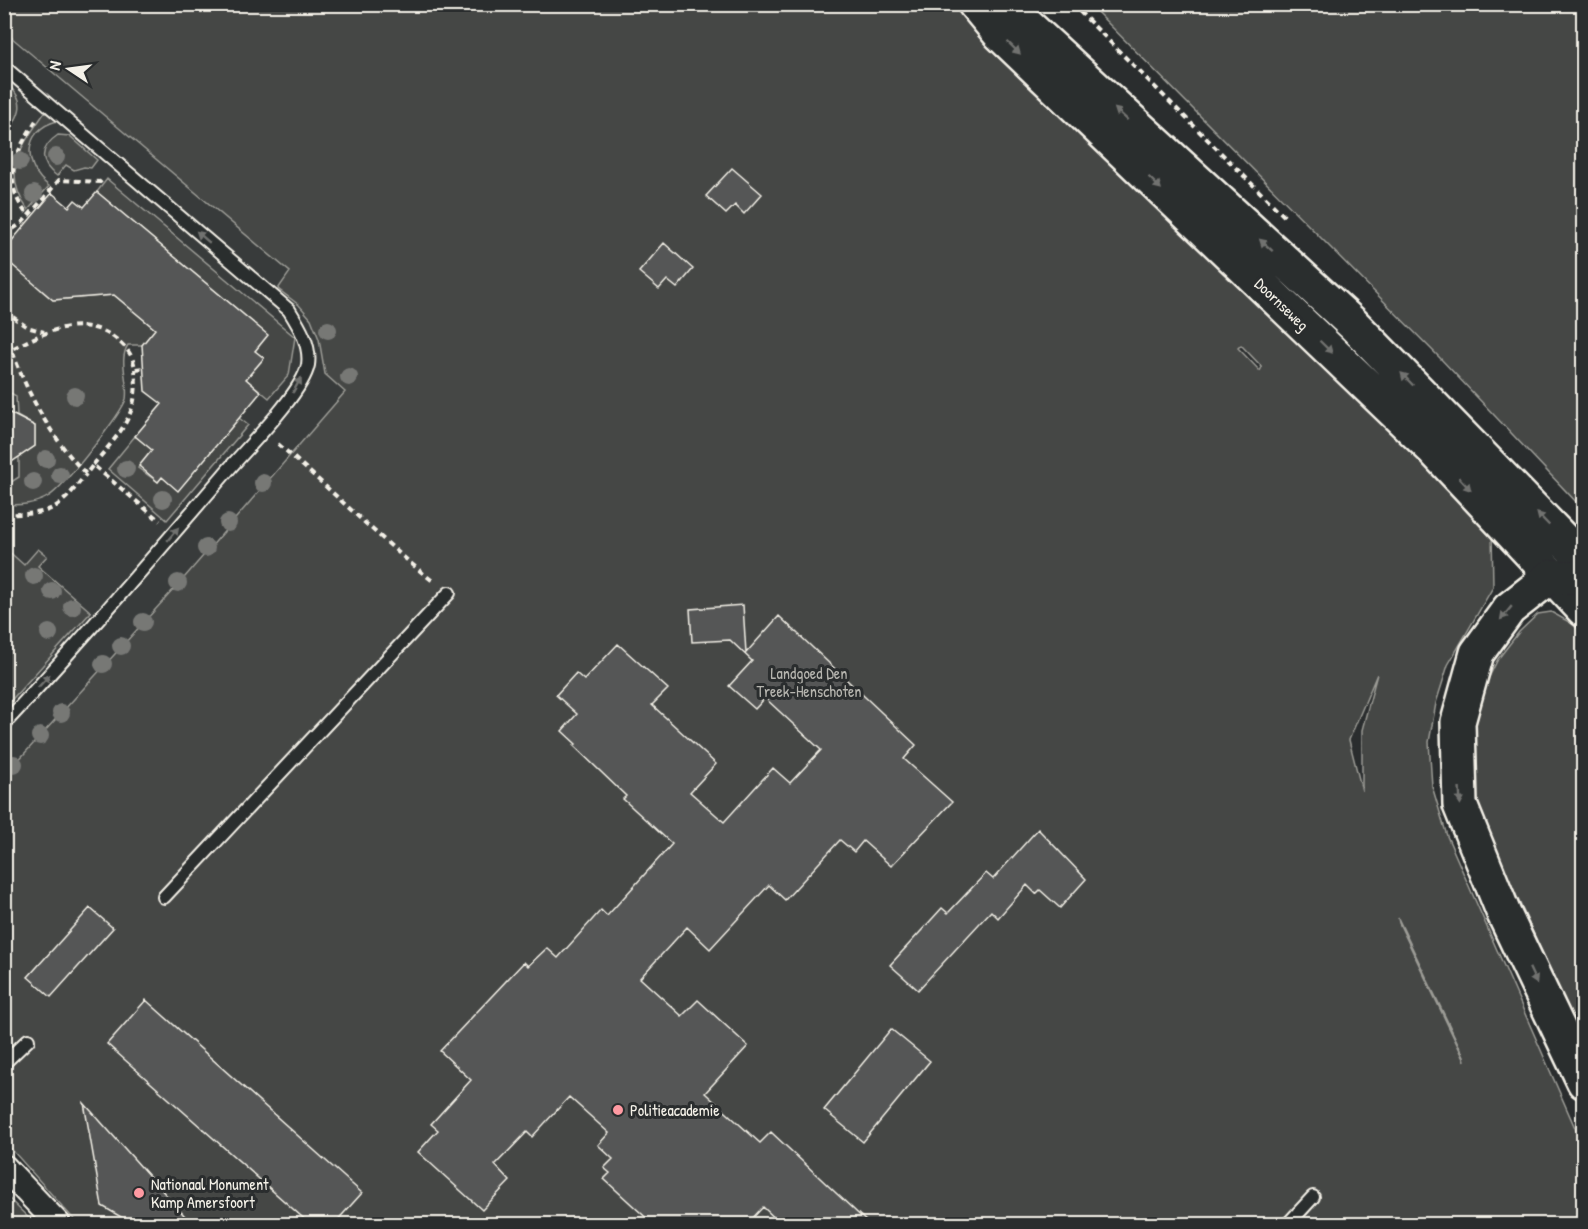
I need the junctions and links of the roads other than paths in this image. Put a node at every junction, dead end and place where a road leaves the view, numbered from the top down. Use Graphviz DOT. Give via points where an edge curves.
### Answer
graph roads {
  1 [pos="975,4"];
  2 [pos="1004,4"];
  3 [pos="4,67"];
  4 [pos="1584,561"];
  5 [pos="1551,576"];
  6 [pos="1584,578"];
  7 [pos="449,593"];
  8 [pos="1584,610"];
  9 [pos="4,724"];
  10 [pos="164,897"];
  11 [pos="28,1040"];
  12 [pos="4,1063"];
  13 [pos="1584,1082"];
  14 [pos="4,1167"];
  15 [pos="1313,1197"];
  16 [pos="58,1224"];
  17 [pos="1288,1224"];
  1 -- 5 [label="main road, Doornseweg, one-way" via="999,33 1432,448"];
  4 -- 2 [label="main road, Doornseweg, one-way" via="1353,324"];
  9 -- 3 [label="lane, one-way" via="262,431 296,389 308,365 304,335 289,310"];
  5 -- 6 [label="main road"];
  5 -- 8 [label="main road, Doornseweg"];
  5 -- 13 [label="main road, one-way" via="1509,609 1477,652 1458,722 1460,805 1504,914"];
  7 -- 10 [label="lane"];
  11 -- 12 [label="lane"];
  14 -- 16 [label="street"];
  15 -- 17 [label="lane"];
}
